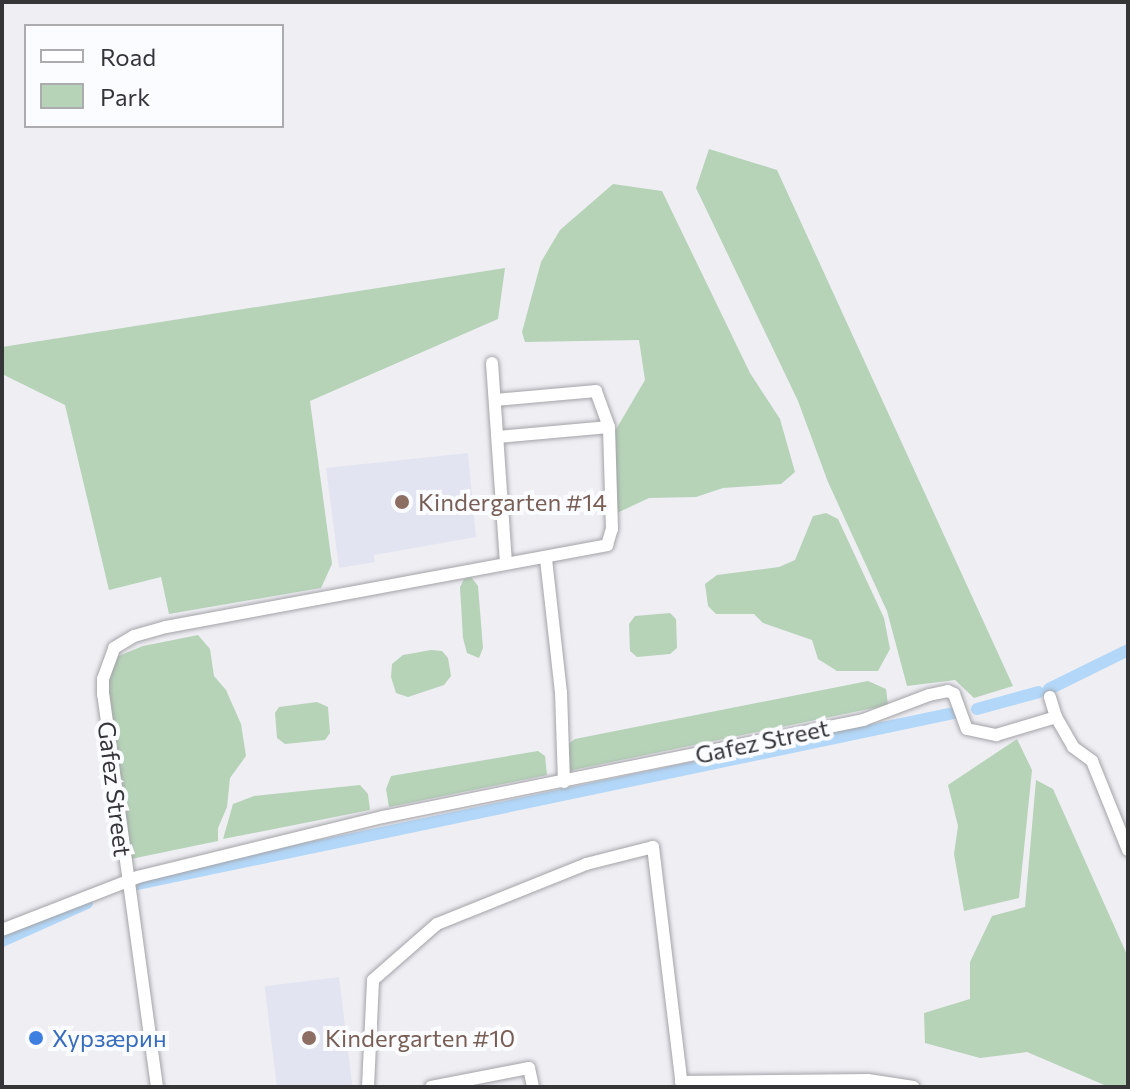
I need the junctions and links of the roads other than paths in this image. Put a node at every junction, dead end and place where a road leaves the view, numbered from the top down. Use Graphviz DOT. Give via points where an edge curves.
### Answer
graph roads {
  1 [pos="492,363"];
  2 [pos="495,400"];
  3 [pos="609,427"];
  4 [pos="498,437"];
  5 [pos="546,559"];
  6 [pos="506,563"];
  7 [pos="1050,697"];
  8 [pos="1056,717"];
  9 [pos="564,782"];
  10 [pos="1128,850"];
  11 [pos="127,882"];
  12 [pos="2,930"];
  13 [pos="682,1084"];
  14 [pos="157,1087"];
  15 [pos="368,1087"];
  16 [pos="431,1087"];
  17 [pos="533,1087"];
  18 [pos="913,1087"];
  1 -- 2 [label="street"];
  2 -- 3 [label="street, Gafez Street" via="596,391"];
  2 -- 4 [label="street"];
  3 -- 4 [label="street"];
  3 -- 5 [label="street, Gafez Street" via="612,529 607,545"];
  4 -- 6 [label="street"];
  5 -- 6 [label="street, Gafez Street"];
  5 -- 9 [label="street" via="561,692"];
  6 -- 11 [label="street, Gafez Street" via="166,627 114,648 103,695"];
  7 -- 8 [label="street"];
  8 -- 9 [label="street, Gafez Street" via="996,735 967,729 954,694 948,691 863,720"];
  8 -- 10 [label="street" via="1073,747 1092,761"];
  9 -- 11 [label="street, Gafez Street" via="383,817"];
  11 -- 12 [label="street"];
  11 -- 14 [label="street"];
  13 -- 15 [label="street" via="653,847 586,864 437,924 373,980"];
  13 -- 18 [label="street" via="868,1080"];
  16 -- 17 [label="street" via="529,1068"];
}
